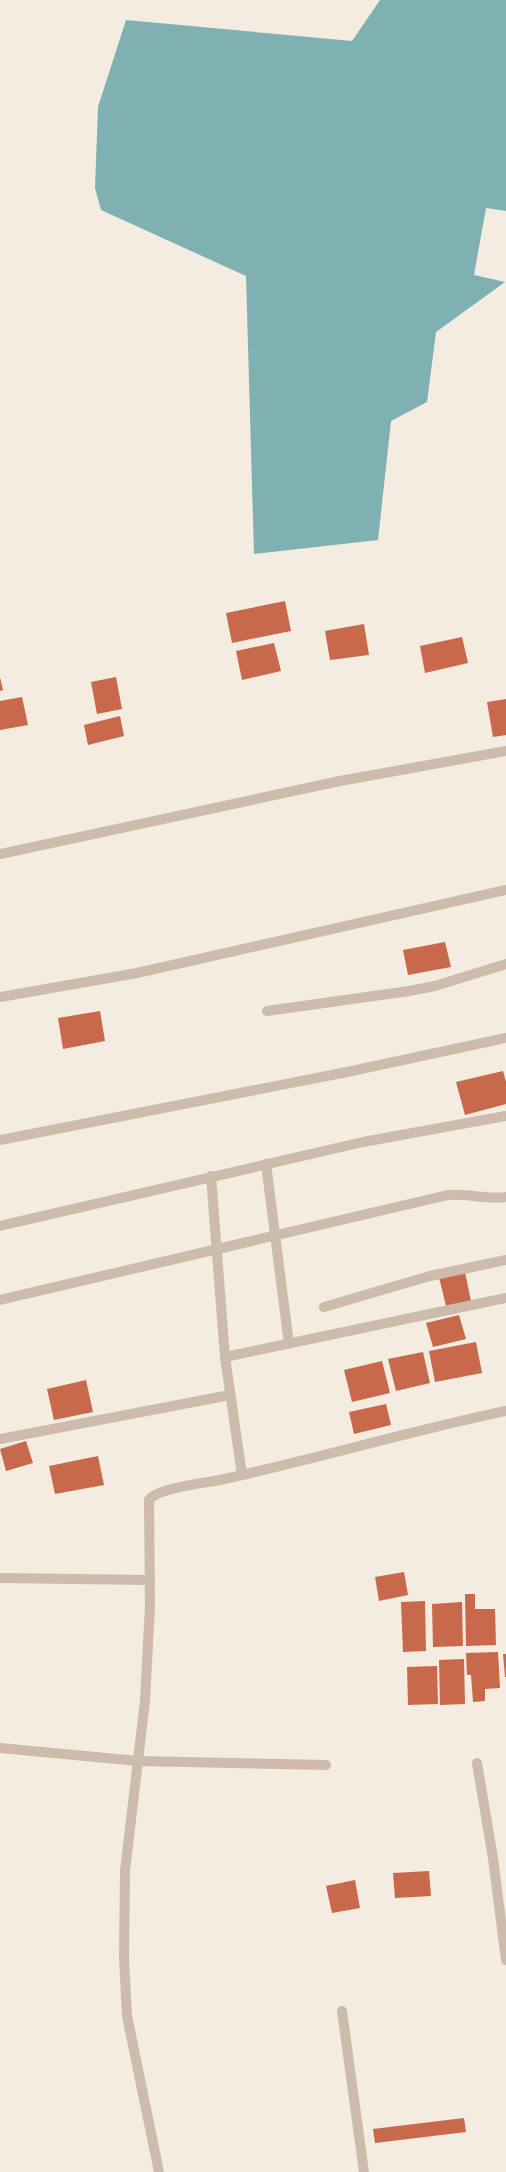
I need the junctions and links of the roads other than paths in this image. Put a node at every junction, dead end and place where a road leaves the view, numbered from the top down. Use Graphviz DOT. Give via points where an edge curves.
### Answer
graph roads {
  1 [pos="506,751"];
  2 [pos="0,854"];
  3 [pos="506,890"];
  4 [pos="506,964"];
  5 [pos="0,997"];
  6 [pos="267,1011"];
  7 [pos="506,1038"];
  8 [pos="506,1116"];
  9 [pos="0,1140"];
  10 [pos="266,1164"];
  11 [pos="211,1176"];
  12 [pos="506,1197"];
  13 [pos="0,1226"];
  14 [pos="274,1235"];
  15 [pos="216,1249"];
  16 [pos="506,1260"];
  17 [pos="506,1298"];
  18 [pos="0,1300"];
  19 [pos="324,1307"];
  20 [pos="289,1344"];
  21 [pos="225,1357"];
  22 [pos="230,1395"];
  23 [pos="506,1411"];
  24 [pos="0,1439"];
  25 [pos="242,1475"];
  26 [pos="0,1578"];
  27 [pos="150,1580"];
  28 [pos="0,1748"];
  29 [pos="138,1761"];
  30 [pos="477,1763"];
  31 [pos="326,1764"];
  32 [pos="506,1960"];
  33 [pos="342,2011"];
  34 [pos="159,2172"];
  35 [pos="364,2172"];
  1 -- 2 [label="street" via="340,781"];
  3 -- 5 [label="street" via="145,971"];
  4 -- 6 [label="street" via="409,992"];
  7 -- 9 [label="street"];
  8 -- 10 [label="street" via="363,1142"];
  10 -- 11 [label="street"];
  10 -- 14 [label="street"];
  11 -- 13 [label="street"];
  11 -- 15 [label="street"];
  12 -- 14 [label="street" via="486,1199 458,1194 448,1195"];
  14 -- 15 [label="street"];
  14 -- 20 [label="street"];
  15 -- 18 [label="street"];
  15 -- 21 [label="street"];
  16 -- 19 [label="street" via="430,1276"];
  17 -- 20 [label="street"];
  20 -- 21 [label="street"];
  21 -- 22 [label="street"];
  22 -- 24 [label="street"];
  22 -- 25 [label="street"];
  23 -- 25 [label="street" via="432,1426"];
  25 -- 27 [label="street" via="152,1496 148,1507"];
  26 -- 27 [label="street"];
  27 -- 29 [label="street" via="145,1701"];
  28 -- 29 [label="street"];
  29 -- 31 [label="street"];
  29 -- 34 [label="street" via="125,1871 124,1958 127,2016"];
  30 -- 32 [label="street"];
  33 -- 35 [label="street"];
}
